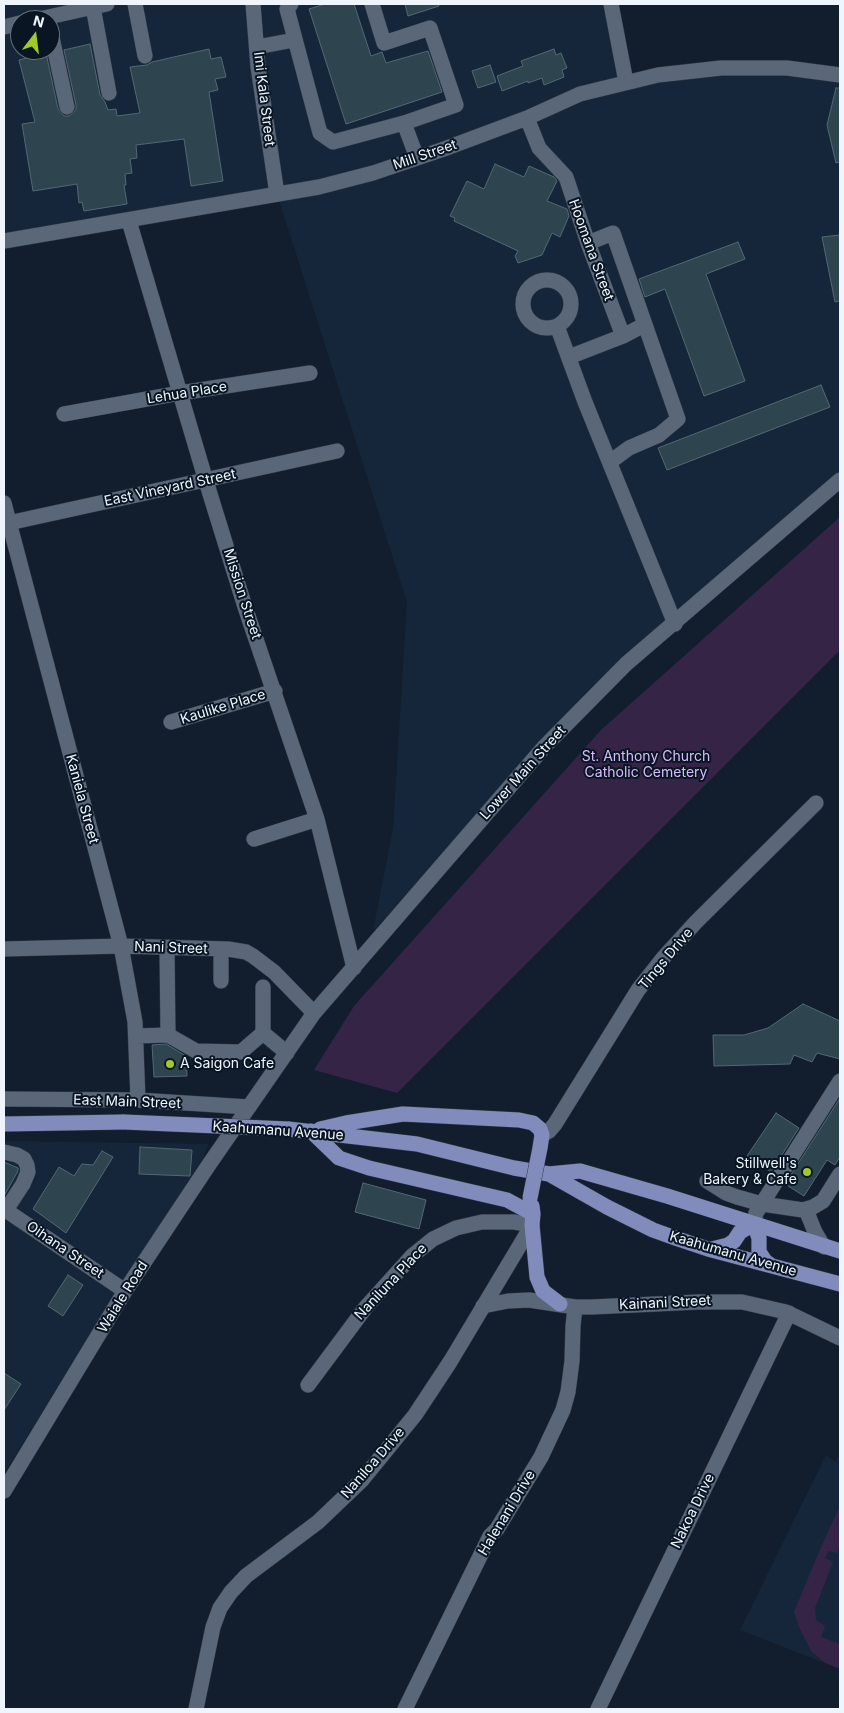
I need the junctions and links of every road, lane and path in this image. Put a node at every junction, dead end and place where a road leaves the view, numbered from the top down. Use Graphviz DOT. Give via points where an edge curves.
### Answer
graph roads {
  1 [pos="135,4"];
  2 [pos="253,4"];
  3 [pos="291,4"];
  4 [pos="372,4"];
  5 [pos="611,4"];
  6 [pos="100,5"];
  7 [pos="60,17"];
  8 [pos="294,40"];
  9 [pos="257,47"];
  10 [pos="145,56"];
  11 [pos="55,60"];
  12 [pos="840,75"];
  13 [pos="626,82"];
  14 [pos="109,92"];
  15 [pos="67,107"];
  16 [pos="527,118"];
  17 [pos="404,123"];
  18 [pos="416,158"];
  19 [pos="277,194"];
  20 [pos="129,220"];
  21 [pos="4,241"];
  22 [pos="588,243"];
  23 [pos="644,325"];
  24 [pos="557,326"];
  25 [pos="622,336"];
  26 [pos="569,357"];
  27 [pos="310,373"];
  28 [pos="180,393"];
  29 [pos="64,414"];
  30 [pos="336,451"];
  31 [pos="610,462"];
  32 [pos="840,480"];
  33 [pos="206,481"];
  34 [pos="4,503"];
  35 [pos="6,524"];
  36 [pos="675,624"];
  37 [pos="275,691"];
  38 [pos="171,722"];
  39 [pos="816,803"];
  40 [pos="317,819"];
  41 [pos="254,839"];
  42 [pos="121,946"];
  43 [pos="167,948"];
  44 [pos="4,949"];
  45 [pos="221,949"];
  46 [pos="354,968"];
  47 [pos="221,981"];
  48 [pos="263,987"];
  49 [pos="314,1013"];
  50 [pos="263,1034"];
  51 [pos="168,1035"];
  52 [pos="136,1036"];
  53 [pos="287,1053"];
  54 [pos="840,1081"];
  55 [pos="4,1100"];
  56 [pos="138,1100"];
  57 [pos="249,1107"];
  58 [pos="4,1124"];
  59 [pos="311,1131"];
  60 [pos="541,1142"];
  61 [pos="4,1152"];
  62 [pos="549,1174"];
  63 [pos="840,1174"];
  64 [pos="707,1181"];
  65 [pos="762,1204"];
  66 [pos="5,1210"];
  67 [pos="806,1210"];
  68 [pos="533,1220"];
  69 [pos="754,1224"];
  70 [pos="824,1247"];
  71 [pos="708,1249"];
  72 [pos="840,1251"];
  73 [pos="772,1266"];
  74 [pos="840,1284"];
  75 [pos="126,1291"];
  76 [pos="560,1304"];
  77 [pos="483,1306"];
  78 [pos="575,1307"];
  79 [pos="789,1314"];
  80 [pos="840,1338"];
  81 [pos="308,1384"];
  82 [pos="4,1490"];
  83 [pos="196,1709"];
  84 [pos="405,1709"];
  85 [pos="598,1709"];
  1 -- 10 [label="street"];
  2 -- 9 [label="street, Imi Kala Street"];
  3 -- 8 [label="street" via="287,9"];
  4 -- 17 [label="street" via="384,43 430,28 456,105"];
  5 -- 13 [label="street"];
  6 -- 7 [label="street"];
  6 -- 14 [label="street"];
  8 -- 9 [label="street"];
  8 -- 17 [label="street" via="320,133 334,142"];
  9 -- 19 [label="street, Imi Kala Street"];
  11 -- 15 [label="street"];
  12 -- 13 [label="street, Mill Street" via="787,68 721,68"];
  13 -- 16 [label="street, Mill Street" via="580,94"];
  16 -- 18 [label="street, Mill Street"];
  16 -- 22 [label="street, Hoomana Street" via="539,148 566,177"];
  17 -- 18 [label="street"];
  18 -- 19 [label="street, Mill Street" via="319,187"];
  19 -- 20 [label="street, Mill Street"];
  20 -- 21 [label="street, Mill Street"];
  20 -- 28 [label="street, Mission Street"];
  22 -- 23 [label="street" via="613,233"];
  22 -- 25 [label="street, Hoomana Street"];
  23 -- 25 [label="street"];
  23 -- 31 [label="street" via="678,419 659,435 629,448"];
  24 -- 26 [label="street"];
  25 -- 26 [label="street"];
  26 -- 31 [label="street"];
  27 -- 28 [label="street, Lehua Place"];
  28 -- 29 [label="street, Lehua Place"];
  28 -- 33 [label="street, Mission Street"];
  30 -- 33 [label="street, East Vineyard Street"];
  31 -- 36 [label="street"];
  32 -- 36 [label="street, Lower Main Street"];
  33 -- 35 [label="street, East Vineyard Street"];
  33 -- 37 [label="street, Mission Street"];
  34 -- 35 [label="street, Kaniela Street"];
  35 -- 42 [label="street, Kaniela Street"];
  36 -- 46 [label="street, Lower Main Street" via="626,664 545,746"];
  37 -- 38 [label="street, Kaulike Place"];
  37 -- 40 [label="street, Mission Street"];
  39 -- 60 [label="street, Tings Drive" via="664,957 638,990"];
  40 -- 41 [label="street"];
  40 -- 46 [label="street, Mission Street"];
  42 -- 43 [label="street, Nani Street"];
  42 -- 44 [label="street, Nani Street"];
  42 -- 52 [label="street, Kaniela Street"];
  43 -- 45 [label="street, Nani Street"];
  43 -- 51 [label="street"];
  45 -- 47 [label="street"];
  45 -- 49 [label="street, Nani Street" via="253,956"];
  46 -- 49 [label="street, Lower Main Street"];
  48 -- 50 [label="street"];
  49 -- 53 [label="street, Lower Main Street"];
  50 -- 51 [label="street" via="241,1052 196,1051"];
  50 -- 53 [label="street"];
  51 -- 52 [label="street"];
  52 -- 56 [label="street, Kaniela Street"];
  53 -- 57 [label="street, Lower Main Street"];
  54 -- 65 [label="street"];
  55 -- 56 [label="street, East Main Street"];
  56 -- 57 [label="street, East Main Street"];
  57 -- 75 [label="street, Waiale Road"];
  58 -- 59 [label="main road, Kaahumanu Avenue, bridge" via="124,1122"];
  59 -- 60 [label="main road" via="403,1114 527,1121 537,1126"];
  59 -- 62 [label="main road, Kaahumanu Avenue" via="417,1144"];
  59 -- 68 [label="main road" via="339,1158 507,1200"];
  60 -- 68 [label="main road, bridge" via="530,1198"];
  61 -- 66 [label="street" via="24,1159 28,1172"];
  62 -- 69 [label="main road, Kaahumanu Avenue" via="580,1171"];
  62 -- 71 [label="main road, Kaahumanu Avenue" via="653,1230"];
  63 -- 67 [label="street" via="823,1201"];
  64 -- 65 [label="street" via="726,1193"];
  65 -- 67 [label="street"];
  65 -- 69 [label="street"];
  66 -- 75 [label="street, Oihana Street"];
  67 -- 70 [label="street"];
  68 -- 76 [label="main road" via="534,1263 540,1286 546,1295"];
  68 -- 77 [label="street, Naniloa Drive"];
  68 -- 81 [label="street, Naniluna Place" via="482,1222 456,1228 433,1239 412,1256 366,1307"];
  69 -- 70 [label="main road, Kaahumanu Avenue"];
  69 -- 71 [label="main road" via="725,1247"];
  69 -- 73 [label="main road" via="759,1252"];
  70 -- 72 [label="main road, Kaahumanu Avenue"];
  71 -- 73 [label="main road, Kaahumanu Avenue"];
  73 -- 74 [label="main road, Kaahumanu Avenue"];
  75 -- 82 [label="street, Waiale Road"];
  76 -- 77 [label="street, Kainani Street" via="521,1300"];
  76 -- 78 [label="street, Kainani Street"];
  77 -- 83 [label="street, Naniloa Drive" via="415,1415 362,1480 318,1522 246,1576 225,1600 213,1627"];
  78 -- 79 [label="street, Kainani Street" via="720,1301 764,1306"];
  78 -- 84 [label="street, Halenani Drive" via="572,1361 563,1410 541,1457 490,1536"];
  79 -- 80 [label="street, Kainani Street"];
  79 -- 85 [label="street, Nakoa Drive"];
}
